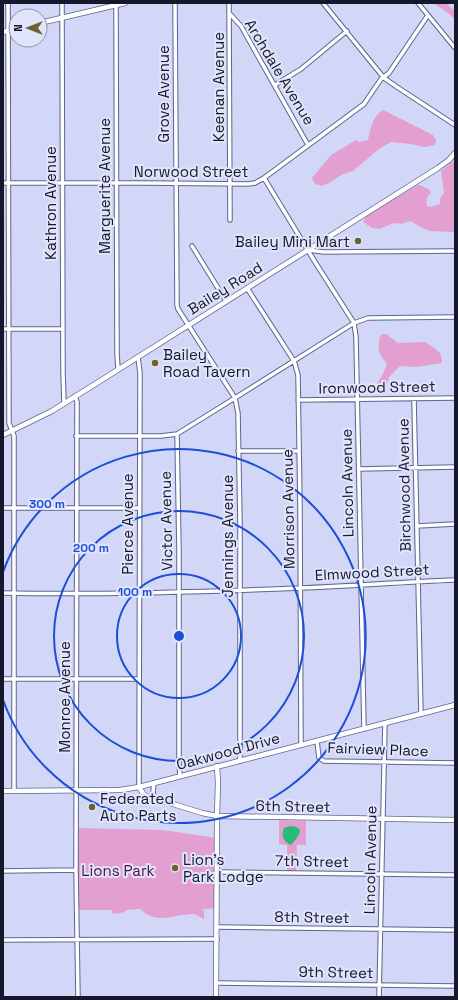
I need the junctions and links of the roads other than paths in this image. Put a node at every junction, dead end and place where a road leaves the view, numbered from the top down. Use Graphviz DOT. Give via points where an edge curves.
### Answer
graph roads {
  1 [pos="8,3"];
  2 [pos="62,3"];
  3 [pos="125,3"];
  4 [pos="175,3"];
  5 [pos="229,3"];
  6 [pos="324,3"];
  7 [pos="418,3"];
  8 [pos="116,4"];
  9 [pos="229,14"];
  10 [pos="428,15"];
  11 [pos="62,18"];
  12 [pos="48,21"];
  13 [pos="5,31"];
  14 [pos="347,31"];
  15 [pos="455,48"];
  16 [pos="384,78"];
  17 [pos="275,85"];
  18 [pos="455,125"];
  19 [pos="308,145"];
  20 [pos="455,153"];
  21 [pos="264,178"];
  22 [pos="3,183"];
  23 [pos="8,183"];
  24 [pos="62,183"];
  25 [pos="116,183"];
  26 [pos="176,183"];
  27 [pos="230,184"];
  28 [pos="230,220"];
  29 [pos="192,246"];
  30 [pos="308,250"];
  31 [pos="455,251"];
  32 [pos="247,288"];
  33 [pos="226,302"];
  34 [pos="455,317"];
  35 [pos="354,323"];
  36 [pos="188,325"];
  37 [pos="3,329"];
  38 [pos="8,329"];
  39 [pos="63,329"];
  40 [pos="138,356"];
  41 [pos="294,361"];
  42 [pos="118,369"];
  43 [pos="75,396"];
  44 [pos="235,398"];
  45 [pos="455,398"];
  46 [pos="414,399"];
  47 [pos="298,400"];
  48 [pos="357,400"];
  49 [pos="64,403"];
  50 [pos="11,430"];
  51 [pos="177,434"];
  52 [pos="3,435"];
  53 [pos="76,436"];
  54 [pos="139,437"];
  55 [pos="238,452"];
  56 [pos="299,452"];
  57 [pos="416,468"];
  58 [pos="455,468"];
  59 [pos="359,469"];
  60 [pos="3,508"];
  61 [pos="14,508"];
  62 [pos="76,508"];
  63 [pos="139,508"];
  64 [pos="455,524"];
  65 [pos="416,526"];
  66 [pos="455,580"];
  67 [pos="418,582"];
  68 [pos="361,585"];
  69 [pos="300,588"];
  70 [pos="239,590"];
  71 [pos="179,592"];
  72 [pos="3,593"];
  73 [pos="77,593"];
  74 [pos="139,593"];
  75 [pos="13,594"];
  76 [pos="3,679"];
  77 [pos="14,679"];
  78 [pos="76,679"];
  79 [pos="139,679"];
  80 [pos="455,705"];
  81 [pos="421,714"];
  82 [pos="385,723"];
  83 [pos="364,729"];
  84 [pos="317,740"];
  85 [pos="301,745"];
  86 [pos="240,760"];
  87 [pos="384,762"];
  88 [pos="455,763"];
  89 [pos="217,766"];
  90 [pos="180,776"];
  91 [pos="154,783"];
  92 [pos="139,787"];
  93 [pos="76,790"];
  94 [pos="3,791"];
  95 [pos="14,791"];
  96 [pos="154,798"];
  97 [pos="217,816"];
  98 [pos="383,819"];
  99 [pos="455,820"];
  100 [pos="76,870"];
  101 [pos="3,871"];
  102 [pos="217,872"];
  103 [pos="382,874"];
  104 [pos="455,875"];
  105 [pos="217,927"];
  106 [pos="381,929"];
  107 [pos="455,930"];
  108 [pos="217,939"];
  109 [pos="3,940"];
  110 [pos="77,940"];
  111 [pos="217,983"];
  112 [pos="379,985"];
  113 [pos="455,986"];
  114 [pos="78,997"];
  115 [pos="216,997"];
  116 [pos="379,997"];
  1 -- 13 [label="street"];
  2 -- 11 [label="street, Kathron Avenue"];
  3 -- 8 [label="street"];
  4 -- 26 [label="street, Grove Avenue"];
  5 -- 9 [label="street, Keenan Avenue"];
  6 -- 14 [label="street"];
  7 -- 10 [label="street"];
  8 -- 11 [label="street"];
  8 -- 25 [label="street, Marguerite Avenue"];
  9 -- 17 [label="street, Archdale Avenue" via="241,26"];
  9 -- 27 [label="street, Keenan Avenue"];
  10 -- 15 [label="street"];
  10 -- 16 [label="street, Norwood Street"];
  11 -- 12 [label="street"];
  11 -- 24 [label="street, Kathron Avenue"];
  13 -- 23 [label="street"];
  14 -- 16 [label="street"];
  14 -- 17 [label="street" via="302,69"];
  16 -- 18 [label="street"];
  16 -- 19 [label="street, Norwood Street" via="364,104"];
  17 -- 19 [label="street, Archdale Avenue"];
  19 -- 21 [label="street, Norwood Street"];
  20 -- 30 [label="street, Bailey Road" via="436,170"];
  21 -- 27 [label="street, Norwood Street" via="252,184"];
  21 -- 30 [label="street, Lincoln Avenue"];
  22 -- 23 [label="street, Norwood Street"];
  23 -- 24 [label="street, Norwood Street"];
  23 -- 38 [label="street"];
  24 -- 25 [label="street, Norwood Street"];
  24 -- 39 [label="street, Kathron Avenue"];
  25 -- 26 [label="street, Norwood Street"];
  25 -- 42 [label="street, Marguerite Avenue"];
  26 -- 27 [label="street, Norwood Street"];
  26 -- 36 [label="street, Grove Avenue" via="176,299 178,309"];
  27 -- 28 [label="street, Keenan Avenue"];
  29 -- 33 [label="street"];
  30 -- 31 [label="street"];
  30 -- 32 [label="street, Bailey Road"];
  30 -- 35 [label="street, Lincoln Avenue"];
  32 -- 33 [label="street, Bailey Road"];
  32 -- 41 [label="street, Morrison Avenue"];
  33 -- 36 [label="street, Bailey Road"];
  34 -- 35 [label="street" via="368,318"];
  35 -- 41 [label="street"];
  35 -- 48 [label="street, Lincoln Avenue"];
  36 -- 40 [label="street, Bailey Road"];
  36 -- 44 [label="street, Jennings Avenue"];
  37 -- 38 [label="street"];
  38 -- 39 [label="street"];
  38 -- 50 [label="street"];
  39 -- 49 [label="street, Kathron Avenue"];
  40 -- 42 [label="street, Bailey Road"];
  40 -- 54 [label="street, Pierce Avenue"];
  41 -- 44 [label="street"];
  41 -- 47 [label="street, Morrison Avenue" via="298,375"];
  42 -- 43 [label="street, Bailey Road"];
  43 -- 49 [label="street, Bailey Road"];
  43 -- 53 [label="street, Monroe Avenue"];
  44 -- 51 [label="street"];
  44 -- 55 [label="street, Jennings Avenue" via="238,413"];
  45 -- 46 [label="street, Ironwood Street"];
  46 -- 48 [label="street, Ironwood Street"];
  46 -- 57 [label="street, Birchwood Avenue"];
  47 -- 48 [label="street, Ironwood Street"];
  47 -- 56 [label="street, Morrison Avenue"];
  48 -- 59 [label="street, Lincoln Avenue"];
  49 -- 50 [label="street, Bailey Road"];
  50 -- 52 [label="street, Bailey Road"];
  50 -- 61 [label="street" via="14,436"];
  51 -- 54 [label="street"];
  51 -- 71 [label="street, Victor Avenue"];
  53 -- 54 [label="street"];
  53 -- 62 [label="street, Monroe Avenue"];
  54 -- 63 [label="street, Pierce Avenue"];
  55 -- 56 [label="street"];
  55 -- 70 [label="street, Jennings Avenue"];
  56 -- 69 [label="street, Morrison Avenue"];
  57 -- 58 [label="street"];
  57 -- 59 [label="street"];
  57 -- 65 [label="street, Birchwood Avenue"];
  59 -- 68 [label="street, Lincoln Avenue"];
  60 -- 61 [label="street"];
  61 -- 62 [label="street"];
  61 -- 75 [label="street"];
  62 -- 63 [label="street"];
  62 -- 73 [label="street, Monroe Avenue"];
  63 -- 74 [label="street, Pierce Avenue"];
  64 -- 65 [label="street"];
  65 -- 67 [label="street, Birchwood Avenue"];
  66 -- 67 [label="street, Elmwood Street"];
  67 -- 68 [label="street, Elmwood Street"];
  67 -- 81 [label="street, Birchwood Avenue"];
  68 -- 69 [label="street, Elmwood Street"];
  68 -- 83 [label="street, Lincoln Avenue"];
  69 -- 70 [label="street, Elmwood Street"];
  69 -- 85 [label="street, Morrison Avenue"];
  70 -- 71 [label="street, Elmwood Street"];
  70 -- 86 [label="street, Jennings Avenue"];
  71 -- 74 [label="street, Elmwood Street"];
  71 -- 90 [label="street, Victor Avenue"];
  72 -- 75 [label="street, Elmwood Street"];
  73 -- 74 [label="street, Elmwood Street"];
  73 -- 75 [label="street, Elmwood Street"];
  73 -- 78 [label="street, Monroe Avenue"];
  74 -- 79 [label="street, Pierce Avenue"];
  75 -- 77 [label="street"];
  76 -- 77 [label="street"];
  77 -- 78 [label="street"];
  77 -- 95 [label="street"];
  78 -- 79 [label="street"];
  78 -- 93 [label="street, Monroe Avenue"];
  79 -- 92 [label="street, Pierce Avenue"];
  80 -- 81 [label="street, Oakwood Drive"];
  81 -- 82 [label="street, Oakwood Drive"];
  82 -- 83 [label="street, Oakwood Drive"];
  82 -- 87 [label="street, Lincoln Avenue"];
  83 -- 84 [label="street, Oakwood Drive"];
  84 -- 85 [label="street, Oakwood Drive"];
  84 -- 87 [label="street, Fairview Place" via="319,758 324,761"];
  85 -- 86 [label="street, Oakwood Drive"];
  86 -- 89 [label="street, Oakwood Drive"];
  87 -- 88 [label="street, Fairview Place"];
  87 -- 98 [label="street, Lincoln Avenue"];
  89 -- 90 [label="street, Oakwood Drive"];
  89 -- 97 [label="street"];
  90 -- 91 [label="street, Oakwood Drive"];
  91 -- 92 [label="street, Oakwood Drive"];
  91 -- 96 [label="street"];
  92 -- 93 [label="street, Oakwood Drive" via="120,790"];
  92 -- 96 [label="street, 6th Street" via="144,795"];
  93 -- 95 [label="street, Oakwood Drive"];
  93 -- 100 [label="street, Monroe Avenue"];
  94 -- 95 [label="street, Oakwood Drive"];
  96 -- 97 [label="street, 6th Street"];
  97 -- 98 [label="street, 6th Street"];
  97 -- 102 [label="street"];
  98 -- 99 [label="street, 6th Street"];
  98 -- 103 [label="street, Lincoln Avenue"];
  100 -- 101 [label="street"];
  100 -- 110 [label="street, Monroe Avenue"];
  102 -- 103 [label="street, 7th Street"];
  102 -- 105 [label="street"];
  103 -- 104 [label="street, 7th Street"];
  103 -- 106 [label="street, Lincoln Avenue"];
  105 -- 106 [label="street, 8th Street"];
  105 -- 108 [label="street"];
  106 -- 107 [label="street, 8th Street"];
  106 -- 112 [label="street, Lincoln Avenue"];
  108 -- 110 [label="street"];
  108 -- 111 [label="street"];
  109 -- 110 [label="street"];
  110 -- 114 [label="street, Monroe Avenue"];
  111 -- 112 [label="street, 9th Street"];
  111 -- 115 [label="street"];
  112 -- 113 [label="street, 9th Street"];
  112 -- 116 [label="street, Lincoln Avenue"];
}
